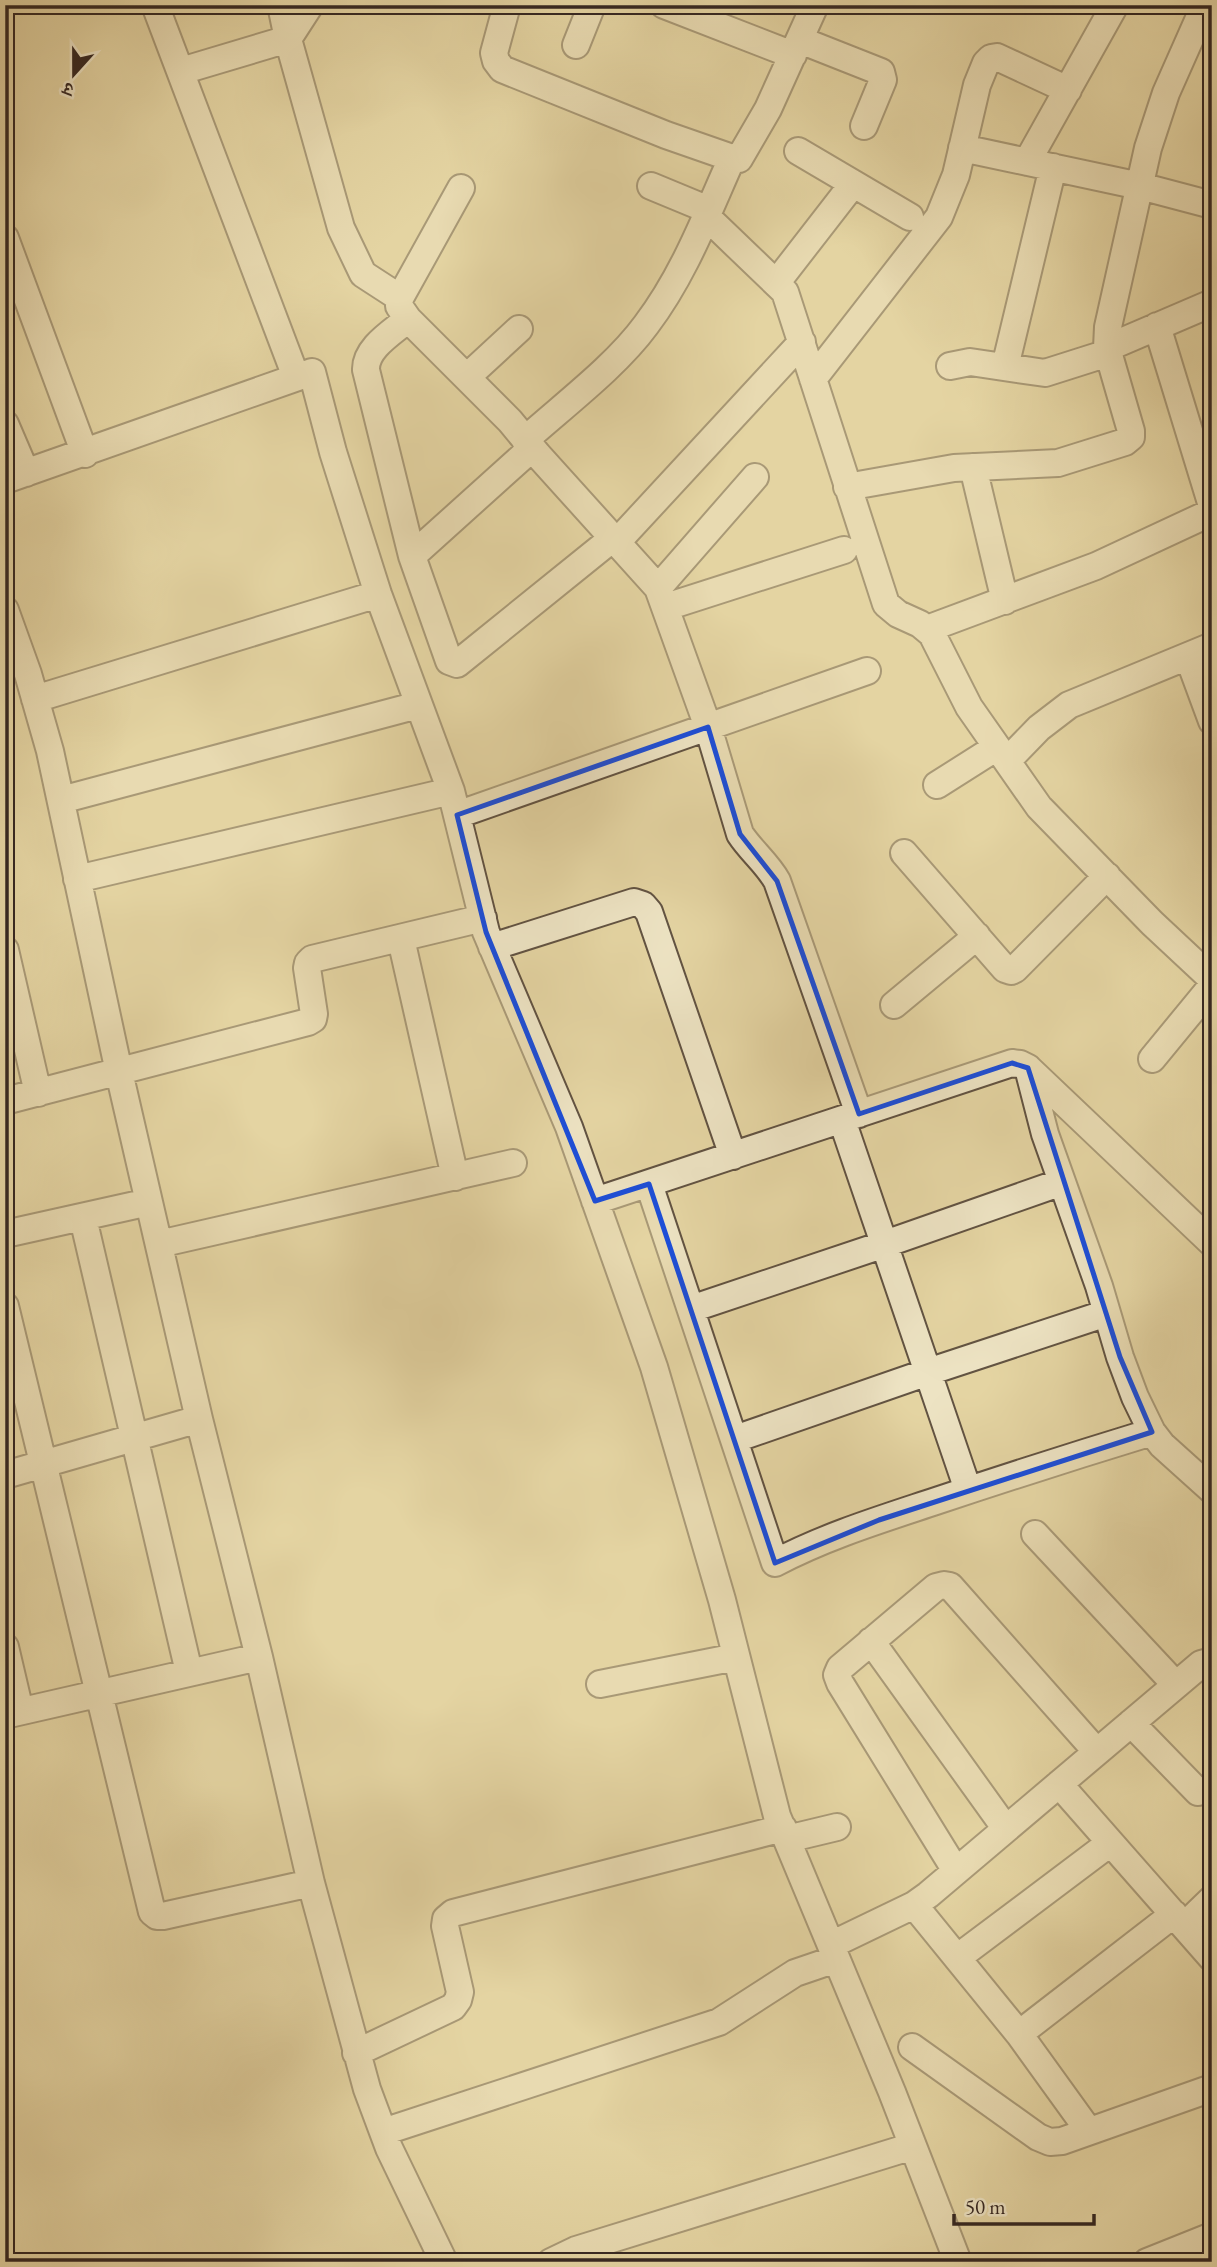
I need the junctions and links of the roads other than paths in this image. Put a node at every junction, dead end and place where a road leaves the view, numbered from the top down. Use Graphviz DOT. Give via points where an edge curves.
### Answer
graph roads {
  1 [pos="155,5"];
  2 [pos="281,5"];
  3 [pos="310,5"];
  4 [pos="507,5"];
  5 [pos="592,5"];
  6 [pos="664,5"];
  7 [pos="815,5"];
  8 [pos="1115,5"];
  9 [pos="1205,5"];
  10 [pos="288,39"];
  11 [pos="576,45"];
  12 [pos="796,48"];
  13 [pos="181,71"];
  14 [pos="1068,90"];
  15 [pos="863,126"];
  16 [pos="962,148"];
  17 [pos="798,151"];
  18 [pos="732,159"];
  19 [pos="1027,162"];
  20 [pos="1053,167"];
  21 [pos="853,184"];
  22 [pos="650,186"];
  23 [pos="1140,186"];
  24 [pos="461,188"];
  25 [pos="1212,205"];
  26 [pos="707,213"];
  27 [pos="910,216"];
  28 [pos="5,238"];
  29 [pos="777,282"];
  30 [pos="404,308"];
  31 [pos="1209,312"];
  32 [pos="1157,326"];
  33 [pos="519,329"];
  34 [pos="802,342"];
  35 [pos="1108,350"];
  36 [pos="950,366"];
  37 [pos="1005,367"];
  38 [pos="296,377"];
  39 [pos="467,377"];
  40 [pos="813,379"];
  41 [pos="5,424"];
  42 [pos="529,444"];
  43 [pos="85,454"];
  44 [pos="973,467"];
  45 [pos="15,477"];
  46 [pos="755,477"];
  47 [pos="847,487"];
  48 [pos="1212,506"];
  49 [pos="1212,512"];
  50 [pos="615,540"];
  51 [pos="844,550"];
  52 [pos="412,556"];
  53 [pos="379,594"];
  54 [pos="662,598"];
  55 [pos="1005,601"];
  56 [pos="5,610"];
  57 [pos="927,629"];
  58 [pos="1200,651"];
  59 [pos="867,671"];
  60 [pos="23,684"];
  61 [pos="418,705"];
  62 [pos="1212,721"];
  63 [pos="708,727"];
  64 [pos="1002,754"];
  65 [pos="937,785"];
  66 [pos="61,800"];
  67 [pos="454,803"];
  68 [pos="904,853"];
  69 [pos="1107,876"];
  70 [pos="77,880"];
  71 [pos="483,918"];
  72 [pos="977,936"];
  73 [pos="401,939"];
  74 [pos="492,947"];
  75 [pos="5,950"];
  76 [pos="1212,979"];
  77 [pos="1212,986"];
  78 [pos="894,1005"];
  79 [pos="1153,1059"];
  80 [pos="1027,1068"];
  81 [pos="119,1072"];
  82 [pos="38,1093"];
  83 [pos="5,1101"];
  84 [pos="851,1117"];
  85 [pos="733,1156"];
  86 [pos="513,1163"];
  87 [pos="455,1177"];
  88 [pos="1062,1182"];
  89 [pos="649,1184"];
  90 [pos="149,1202"];
  91 [pos="595,1202"];
  92 [pos="83,1218"];
  93 [pos="5,1234"];
  94 [pos="1212,1243"];
  95 [pos="159,1244"];
  96 [pos="885,1244"];
  97 [pos="5,1306"];
  98 [pos="691,1310"];
  99 [pos="1107,1313"];
  100 [pos="928,1372"];
  101 [pos="199,1419"];
  102 [pos="1152,1432"];
  103 [pos="135,1438"];
  104 [pos="735,1439"];
  105 [pos="44,1464"];
  106 [pos="5,1475"];
  107 [pos="968,1490"];
  108 [pos="1212,1490"];
  109 [pos="1035,1534"];
  110 [pos="871,1641"];
  111 [pos="5,1647"];
  112 [pos="260,1657"];
  113 [pos="736,1657"];
  114 [pos="1212,1661"];
  115 [pos="188,1672"];
  116 [pos="600,1684"];
  117 [pos="1177,1685"];
  118 [pos="100,1693"];
  119 [pos="13,1713"];
  120 [pos="1131,1723"];
  121 [pos="1097,1752"];
  122 [pos="1059,1784"];
  123 [pos="1198,1792"];
  124 [pos="837,1827"];
  125 [pos="1006,1829"];
  126 [pos="785,1834"];
  127 [pos="1110,1843"];
  128 [pos="956,1871"];
  129 [pos="311,1883"];
  130 [pos="1212,1899"];
  131 [pos="914,1905"];
  132 [pos="1179,1920"];
  133 [pos="834,1952"];
  134 [pos="957,1958"];
  135 [pos="1212,1958"];
  136 [pos="1019,2034"];
  137 [pos="912,2048"];
  138 [pos="356,2053"];
  139 [pos="1212,2088"];
  140 [pos="1089,2131"];
  141 [pos="383,2132"];
  142 [pos="913,2146"];
  143 [pos="1212,2236"];
  144 [pos="444,2262"];
  145 [pos="551,2262"];
  146 [pos="958,2262"];
  147 [pos="1147,2262"];
  1 -- 13 [label="street"];
  2 -- 10 [label="street"];
  3 -- 10 [label="street"];
  4 -- 18 [label="street" via="494,53 502,69"];
  5 -- 11 [label="street"];
  6 -- 12 [label="street"];
  7 -- 12 [label="street"];
  8 -- 14 [label="street"];
  9 -- 23 [label="street" via="1166,93"];
  10 -- 13 [label="street"];
  10 -- 30 [label="street" via="341,228 363,274"];
  12 -- 15 [label="street" via="881,72 883,80"];
  12 -- 18 [label="street" via="744,154"];
  13 -- 38 [label="street"];
  14 -- 16 [label="street" via="997,57 990,58 974,97"];
  14 -- 19 [label="street"];
  16 -- 19 [label="street"];
  16 -- 40 [label="street" via="939,217"];
  17 -- 21 [label="street"];
  18 -- 26 [label="street"];
  19 -- 20 [label="street"];
  20 -- 23 [label="street"];
  20 -- 37 [label="street"];
  21 -- 27 [label="street"];
  21 -- 29 [label="street"];
  22 -- 26 [label="street"];
  23 -- 25 [label="street"];
  23 -- 35 [label="street" via="1108,327"];
  24 -- 30 [label="street"];
  26 -- 29 [label="street"];
  26 -- 42 [label="street" via="679,276 646,326"];
  28 -- 43 [label="street"];
  29 -- 34 [label="street" via="790,304"];
  30 -- 39 [label="street"];
  30 -- 52 [label="street" via="366,363"];
  31 -- 32 [label="street"];
  32 -- 35 [label="street"];
  32 -- 48 [label="street"];
  33 -- 39 [label="street"];
  34 -- 40 [label="street"];
  34 -- 50 [label="street"];
  35 -- 37 [label="street" via="1045,373"];
  35 -- 44 [label="street" via="1131,437 1058,463"];
  36 -- 37 [label="street" via="970,362"];
  38 -- 43 [label="street"];
  38 -- 53 [label="street" via="312,372"];
  39 -- 42 [label="street"];
  40 -- 47 [label="street"];
  41 -- 45 [label="street"];
  42 -- 50 [label="street"];
  42 -- 52 [label="street"];
  43 -- 45 [label="street"];
  44 -- 47 [label="street"];
  44 -- 55 [label="street"];
  46 -- 54 [label="street"];
  47 -- 57 [label="street" via="886,604"];
  49 -- 55 [label="street" via="1096,566"];
  50 -- 52 [label="street" via="457,664 449,661"];
  50 -- 54 [label="street"];
  51 -- 54 [label="street"];
  53 -- 60 [label="street"];
  53 -- 61 [label="street"];
  54 -- 63 [label="street"];
  55 -- 57 [label="street"];
  56 -- 60 [label="street"];
  57 -- 64 [label="street" via="969,707"];
  58 -- 62 [label="street"];
  58 -- 64 [label="street" via="1069,705"];
  59 -- 63 [label="street"];
  60 -- 66 [label="street"];
  61 -- 66 [label="street"];
  61 -- 67 [label="street"];
  63 -- 67 [label="street"];
  63 -- 84 [label="street" via="740,834 777,881"];
  64 -- 65 [label="street"];
  64 -- 69 [label="street" via="1034,801"];
  66 -- 70 [label="street"];
  67 -- 70 [label="street"];
  67 -- 71 [label="street"];
  68 -- 72 [label="street"];
  69 -- 72 [label="street" via="1011,971"];
  69 -- 76 [label="street"];
  70 -- 81 [label="street"];
  71 -- 73 [label="street"];
  71 -- 74 [label="street"];
  72 -- 78 [label="street"];
  73 -- 81 [label="street" via="312,959 307,968 314,1014 308,1022"];
  73 -- 87 [label="street"];
  74 -- 85 [label="street" via="634,902 643,905"];
  74 -- 91 [label="street" via="569,1127"];
  75 -- 82 [label="street"];
  77 -- 79 [label="street"];
  80 -- 84 [label="street" via="1012,1063"];
  80 -- 88 [label="street"];
  80 -- 94 [label="street"];
  81 -- 82 [label="street"];
  81 -- 90 [label="street"];
  82 -- 83 [label="street"];
  84 -- 85 [label="street"];
  84 -- 96 [label="street"];
  85 -- 89 [label="street"];
  86 -- 87 [label="street"];
  87 -- 95 [label="street"];
  88 -- 96 [label="street"];
  88 -- 99 [label="street"];
  89 -- 91 [label="street"];
  89 -- 98 [label="street"];
  90 -- 92 [label="street"];
  90 -- 95 [label="street"];
  91 -- 113 [label="street" via="653,1367"];
  92 -- 93 [label="street"];
  92 -- 103 [label="street"];
  95 -- 101 [label="street"];
  96 -- 98 [label="street"];
  96 -- 100 [label="street"];
  97 -- 105 [label="street"];
  98 -- 104 [label="street"];
  99 -- 100 [label="street"];
  99 -- 102 [label="street" via="1135,1397"];
  100 -- 104 [label="street"];
  100 -- 107 [label="street"];
  101 -- 103 [label="street"];
  101 -- 112 [label="street"];
  102 -- 107 [label="street"];
  102 -- 108 [label="street"];
  103 -- 105 [label="street"];
  103 -- 115 [label="street"];
  104 -- 107 [label="street" via="775,1563"];
  105 -- 106 [label="street"];
  105 -- 118 [label="street"];
  109 -- 117 [label="street"];
  110 -- 121 [label="street" via="936,1587 950,1586"];
  110 -- 125 [label="street"];
  110 -- 128 [label="street" via="837,1675"];
  111 -- 119 [label="street"];
  112 -- 115 [label="street"];
  112 -- 129 [label="street"];
  113 -- 116 [label="street"];
  113 -- 126 [label="street"];
  114 -- 117 [label="street" via="1201,1664"];
  115 -- 118 [label="street"];
  117 -- 120 [label="street"];
  118 -- 119 [label="street"];
  118 -- 129 [label="street" via="152,1912 163,1916"];
  120 -- 121 [label="street"];
  120 -- 123 [label="street"];
  121 -- 122 [label="street"];
  122 -- 125 [label="street"];
  122 -- 127 [label="street"];
  124 -- 126 [label="street"];
  125 -- 128 [label="street"];
  126 -- 133 [label="street"];
  126 -- 138 [label="street" via="453,1913 445,1926 458,2000 453,2007"];
  127 -- 132 [label="street"];
  127 -- 134 [label="street"];
  128 -- 131 [label="street"];
  129 -- 138 [label="street"];
  130 -- 132 [label="street"];
  131 -- 133 [label="street"];
  131 -- 134 [label="street"];
  132 -- 135 [label="street"];
  132 -- 136 [label="street"];
  133 -- 141 [label="street" via="719,2022"];
  133 -- 142 [label="street"];
  134 -- 136 [label="street"];
  136 -- 140 [label="street"];
  137 -- 140 [label="street" via="1038,2137 1062,2141"];
  138 -- 141 [label="street"];
  139 -- 140 [label="street"];
  141 -- 144 [label="street"];
  142 -- 145 [label="street" via="576,2250"];
  142 -- 146 [label="street"];
  143 -- 147 [label="street"];
}
